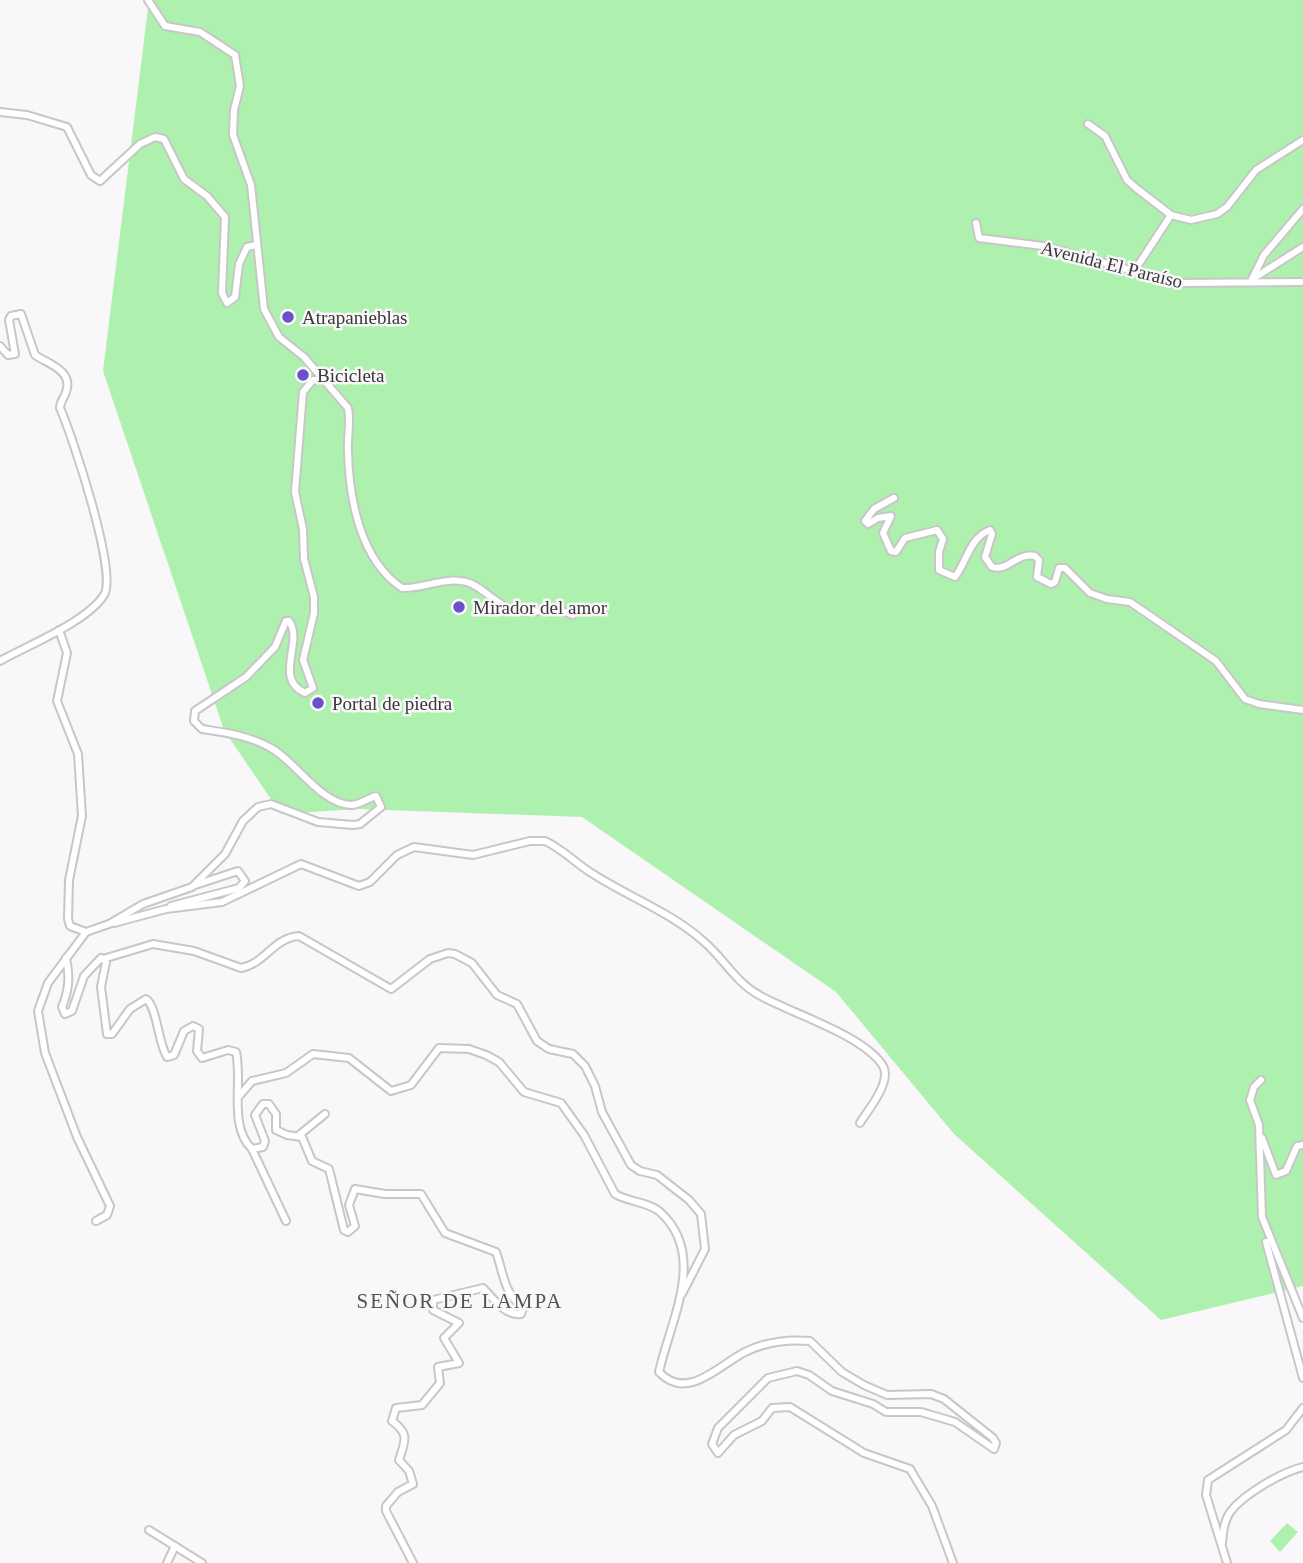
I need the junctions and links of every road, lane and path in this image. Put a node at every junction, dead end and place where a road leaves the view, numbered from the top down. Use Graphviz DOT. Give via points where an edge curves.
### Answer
graph roads {
  1 [pos="148,0"];
  2 [pos="0,112"];
  3 [pos="1088,124"];
  4 [pos="1303,140"];
  5 [pos="1303,209"];
  6 [pos="1171,215"];
  7 [pos="976,223"];
  8 [pos="256,245"];
  9 [pos="1303,247"];
  10 [pos="1133,273"];
  11 [pos="1250,282"];
  12 [pos="1303,282"];
  13 [pos="0,346"];
  14 [pos="321,380"];
  15 [pos="894,498"];
  16 [pos="573,615"];
  17 [pos="59,631"];
  18 [pos="0,661"];
  19 [pos="1303,710"];
  20 [pos="192,887"];
  21 [pos="166,909"];
  22 [pos="109,924"];
  23 [pos="86,932"];
  24 [pos="66,958"];
  25 [pos="103,959"];
  26 [pos="1261,1080"];
  27 [pos="240,1095"];
  28 [pos="326,1114"];
  29 [pos="860,1123"];
  30 [pos="1259,1133"];
  31 [pos="298,1136"];
  32 [pos="1303,1145"];
  33 [pos="252,1150"];
  34 [pos="1262,1217"];
  35 [pos="286,1220"];
  36 [pos="96,1221"];
  37 [pos="680,1297"];
  38 [pos="1303,1318"];
  39 [pos="1303,1378"];
  40 [pos="1303,1408"];
  41 [pos="1303,1467"];
  42 [pos="149,1530"];
  43 [pos="175,1545"];
  44 [pos="1221,1549"];
  45 [pos="167,1563"];
  46 [pos="202,1563"];
  47 [pos="414,1563"];
  48 [pos="953,1563"];
  49 [pos="1227,1563"];
  1 -- 8 [label="street" via="165,26 200,32 235,55 240,86 233,135 251,185"];
  2 -- 8 [label="street" via="67,127 91,175 100,181 140,144 155,137 164,139 184,179 207,195 225,216 222,293 227,303 235,297 241,255"];
  3 -- 6 [label="street" via="1110,142 1128,180"];
  4 -- 6 [label="street" via="1256,170 1217,214 1191,220"];
  5 -- 11 [label="street" via="1264,255"];
  6 -- 10 [label="street"];
  7 -- 10 [label="street, Avenida El Paraíso" via="979,238 1044,246"];
  8 -- 14 [label="street" via="264,309 279,337 304,357"];
  9 -- 11 [label="street"];
  10 -- 11 [label="street, Avenida El Paraíso" via="1189,284"];
  11 -- 12 [label="street, Avenida El Paraíso"];
  13 -- 17 [label="street" via="8,355 15,354 9,320 21,314 35,355 57,365 64,376 68,389 60,408 98,524 106,590"];
  14 -- 16 [label="street" via="348,408 348,464 358,525 392,581 402,588 440,581 471,584 515,610 555,609"];
  14 -- 20 [label="street" via="307,384 303,392 295,492 314,597 303,660 313,688 305,693 294,684 289,659 293,629 286,621 275,647 246,677 195,710 194,721 202,729 235,733 272,749 340,802 355,805 376,796 381,807 353,825 318,822 263,804 243,821 225,854"];
  15 -- 19 [label="street" via="874,509 865,521 868,524 891,516 883,533 891,551 896,552 905,538 937,530 943,539 939,570 955,577 965,556 984,531 990,530 985,557 992,567 1003,568 1025,555 1035,556 1039,560 1037,577 1051,584 1059,568 1065,568 1090,593 1130,602 1216,661 1245,699"];
  17 -- 18 [label="street"];
  17 -- 23 [label="street" via="67,653 57,701 78,754 82,816 69,880 68,919 77,931"];
  20 -- 21 [label="street" via="238,871 245,881 239,888"];
  20 -- 22 [label="street" via="143,904"];
  21 -- 22 [label="street"];
  21 -- 29 [label="street" via="222,902 301,864 359,886 414,847 473,855 545,841 590,873 676,919 705,942 746,987 797,1010 880,1062 886,1073 884,1083"];
  22 -- 23 [label="street"];
  23 -- 24 [label="street"];
  24 -- 25 [label="street" via="68,992 62,1007 67,1014 84,976"];
  24 -- 36 [label="street" via="48,983 38,1011 45,1053 110,1206 107,1215"];
  25 -- 27 [label="street" via="107,1034 112,1034 135,1004 148,999 167,1057 174,1055 184,1031 193,1026 199,1029 197,1051 202,1058 236,1052"];
  25 -- 37 [label="street" via="153,944 194,951 241,968 259,961 280,940 299,936 391,989 439,955 448,953 467,960 497,995 517,1004 537,1041 573,1054 585,1066 602,1112 631,1165 657,1175 701,1214 705,1249"];
  26 -- 30 [label="street" via="1250,1100"];
  27 -- 33 [label="street" via="239,1122"];
  27 -- 37 [label="street" via="252,1081 286,1073 313,1054 349,1058 391,1091 411,1085 439,1048 486,1055 499,1062 524,1092 561,1103 615,1194 657,1210 675,1230 683,1247"];
  28 -- 31 [label="street"];
  30 -- 32 [label="street" via="1276,1175 1286,1171 1297,1146"];
  30 -- 34 [label="street"];
  31 -- 33 [label="street" via="276,1130 274,1107 263,1104 256,1115 265,1141 259,1150"];
  31 -- 47 [label="street" via="313,1161 329,1169 344,1230 355,1226 349,1205 355,1189 421,1194 445,1233 496,1252 510,1298 523,1308 515,1315 479,1287 433,1300 433,1310 459,1323 444,1338 459,1363 438,1367 437,1389 422,1405 396,1408 392,1420 406,1435 399,1460 413,1484 386,1506"];
  33 -- 35 [label="street"];
  34 -- 38 [label="street"];
  34 -- 39 [label="street"];
  37 -- 48 [label="street" via="659,1372 667,1381 708,1378 754,1349 781,1341 810,1340 842,1372 864,1385 887,1395 931,1394 944,1399 993,1438 994,1449 954,1422 921,1412 886,1412 832,1391 797,1371 768,1378 718,1428 712,1444 718,1453 734,1434 762,1421 772,1408 790,1407 863,1453 910,1469 932,1506"];
  40 -- 44 [label="street" via="1286,1430 1208,1480 1206,1495"];
  41 -- 44 [label="street" via="1279,1476 1236,1507 1225,1525"];
  42 -- 43 [label="street"];
  43 -- 45 [label="street"];
  43 -- 46 [label="street"];
  44 -- 49 [label="street"];
}
